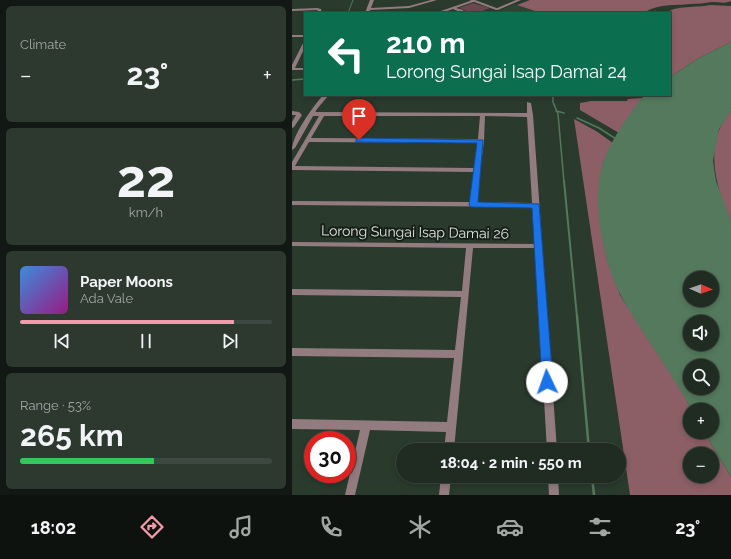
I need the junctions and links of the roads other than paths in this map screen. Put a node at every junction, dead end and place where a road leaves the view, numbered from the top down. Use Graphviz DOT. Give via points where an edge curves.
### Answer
graph roads {
  1 [pos="372,0"];
  2 [pos="435,0"];
  3 [pos="472,0"];
  4 [pos="515,0"];
  5 [pos="369,8"];
  6 [pos="400,8"];
  7 [pos="453,8"];
  8 [pos="497,9"];
  9 [pos="293,10"];
  10 [pos="320,12"];
  11 [pos="367,12"];
  12 [pos="399,12"];
  13 [pos="440,12"];
  14 [pos="462,12"];
  15 [pos="489,12"];
  16 [pos="292,14"];
  17 [pos="292,36"];
  18 [pos="304,36"];
  19 [pos="304,45"];
  20 [pos="292,69"];
  21 [pos="304,69"];
  22 [pos="325,96"];
  23 [pos="529,103"];
  24 [pos="292,113"];
  25 [pos="312,114"];
  26 [pos="322,114"];
  27 [pos="483,115"];
  28 [pos="530,115"];
  29 [pos="292,126"];
  30 [pos="295,139"];
  31 [pos="307,140"];
  32 [pos="481,141"];
  33 [pos="292,148"];
  34 [pos="292,168"];
  35 [pos="477,170"];
  36 [pos="292,203"];
  37 [pos="474,205"];
  38 [pos="536,206"];
  39 [pos="292,244"];
  40 [pos="470,246"];
  41 [pos="538,246"];
  42 [pos="292,292"];
  43 [pos="465,294"];
  44 [pos="292,352"];
  45 [pos="459,354"];
  46 [pos="292,424"];
  47 [pos="366,425"];
  48 [pos="451,427"];
  49 [pos="450,443"];
  50 [pos="552,443"];
  51 [pos="445,483"];
  52 [pos="553,483"];
  53 [pos="350,495"];
  54 [pos="444,495"];
  55 [pos="554,495"];
  1 -- 5 [label="street"];
  2 -- 6 [label="street"];
  3 -- 7 [label="street"];
  3 -- 8 [label="street"];
  4 -- 8 [label="street"];
  5 -- 6 [label="street"];
  5 -- 11 [label="street"];
  6 -- 12 [label="street"];
  7 -- 13 [label="street"];
  7 -- 14 [label="street"];
  8 -- 15 [label="street"];
  9 -- 10 [label="street" via="317,9"];
  9 -- 16 [label="street"];
  17 -- 18 [label="street"];
  19 -- 20 [label="street"];
  20 -- 21 [label="street"];
  22 -- 25 [label="street"];
  23 -- 28 [label="street"];
  24 -- 29 [label="street" via="299,115"];
  25 -- 26 [label="street"];
  25 -- 30 [label="street"];
  26 -- 27 [label="street"];
  26 -- 31 [label="street"];
  27 -- 28 [label="street"];
  27 -- 32 [label="street"];
  28 -- 38 [label="street"];
  30 -- 33 [label="street"];
  31 -- 32 [label="street"];
  31 -- 34 [label="street"];
  32 -- 35 [label="street"];
  34 -- 35 [label="street"];
  35 -- 37 [label="street"];
  36 -- 37 [label="street"];
  37 -- 38 [label="street"];
  38 -- 41 [label="street"];
  39 -- 40 [label="street, Lorong Sungai Isap Damai 26"];
  40 -- 41 [label="street, Lorong Sungai Isap Damai 26"];
  40 -- 43 [label="street"];
  41 -- 50 [label="street"];
  42 -- 43 [label="street"];
  43 -- 45 [label="street"];
  44 -- 45 [label="street"];
  45 -- 48 [label="street"];
  46 -- 47 [label="street"];
  47 -- 48 [label="street"];
  47 -- 53 [label="street"];
  48 -- 49 [label="street"];
  51 -- 54 [label="street"];
  52 -- 55 [label="street"];
}
